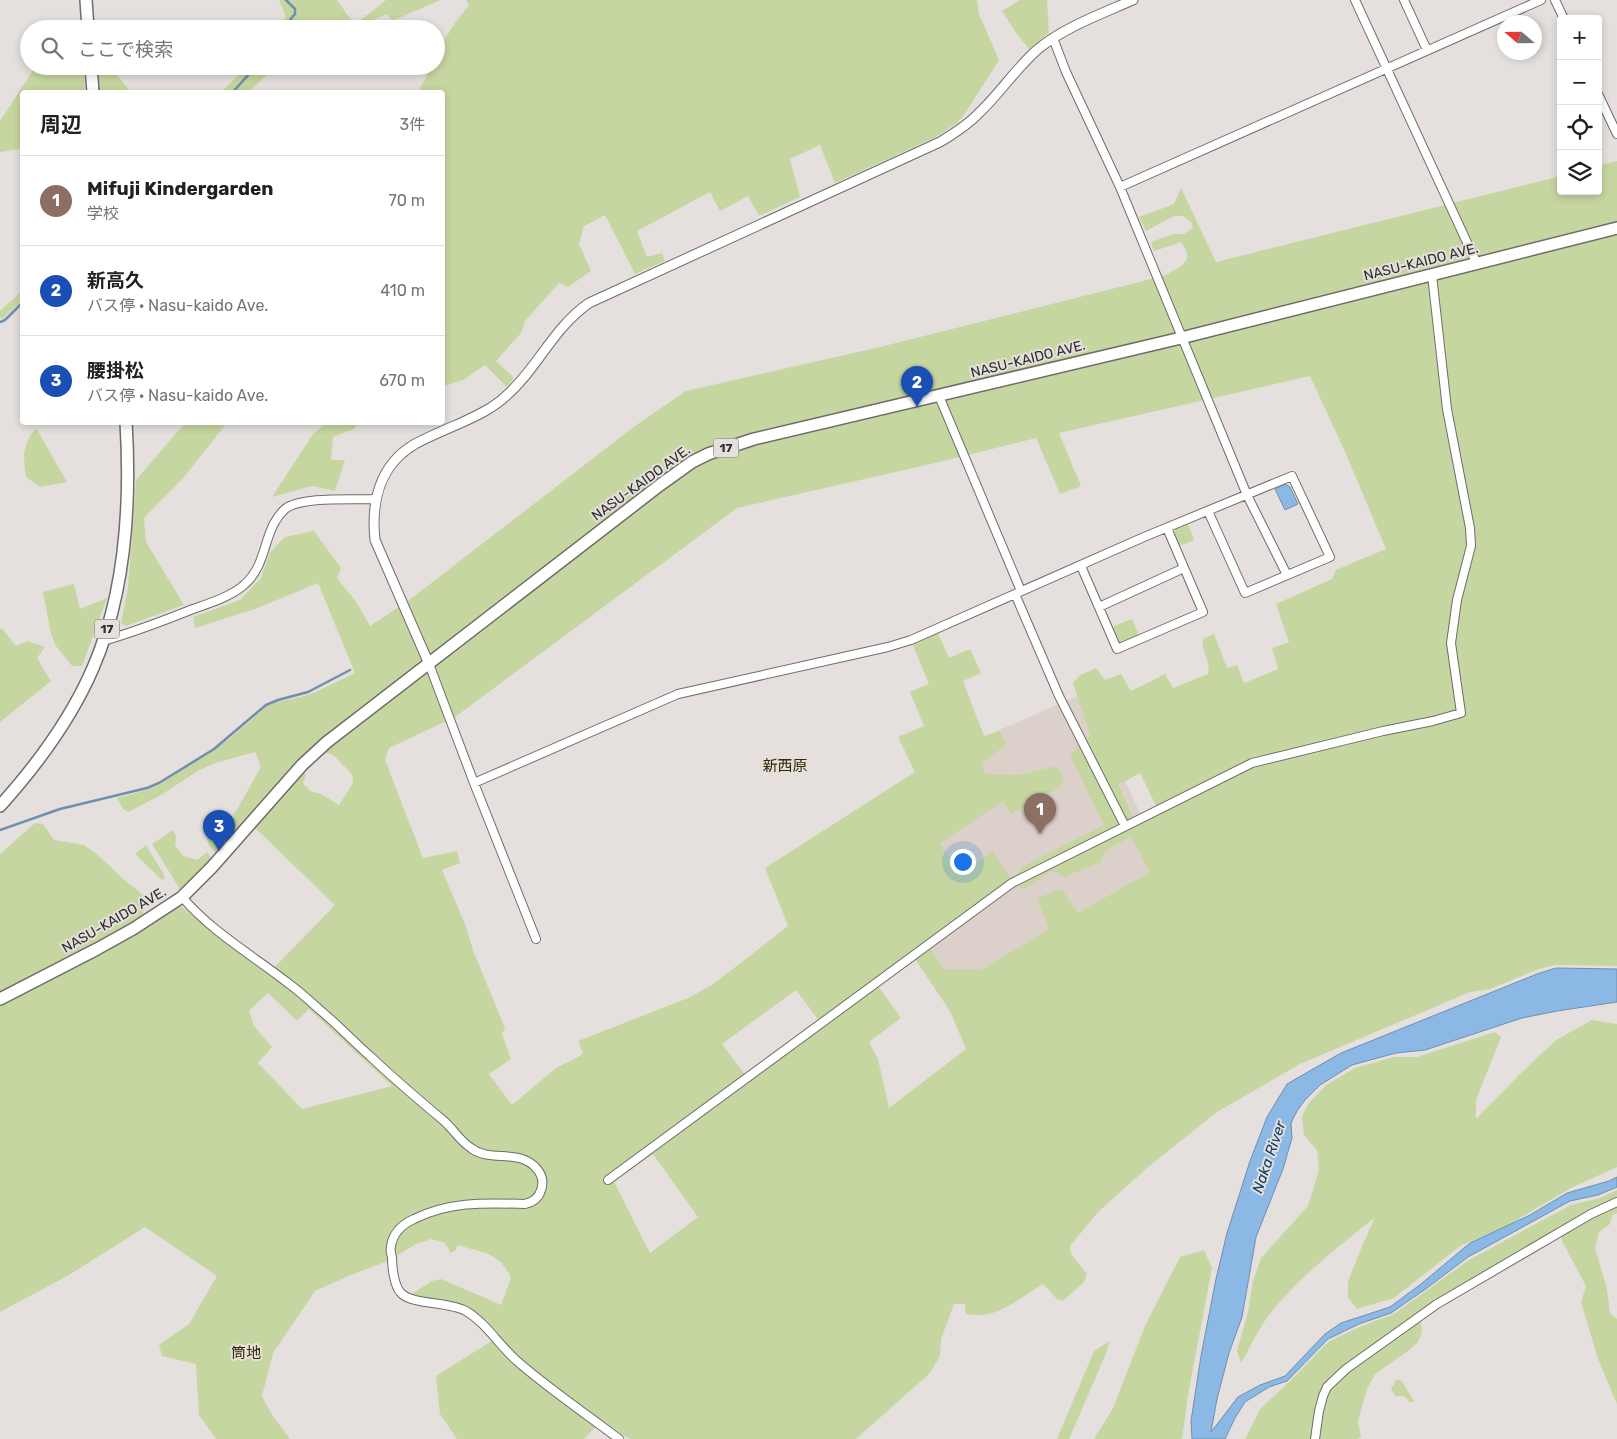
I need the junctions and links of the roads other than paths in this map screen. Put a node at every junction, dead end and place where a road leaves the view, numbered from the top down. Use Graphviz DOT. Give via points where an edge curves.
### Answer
graph roads {
  1 [pos="86,0"];
  2 [pos="1134,0"];
  3 [pos="1355,0"];
  4 [pos="1404,0"];
  5 [pos="1541,0"];
  6 [pos="1556,0"];
  7 [pos="1562,15"];
  8 [pos="87,20"];
  9 [pos="1053,38"];
  10 [pos="1427,50"];
  11 [pos="1387,68"];
  12 [pos="92,75"];
  13 [pos="93,90"];
  14 [pos="1602,102"];
  15 [pos="1617,134"];
  16 [pos="1120,187"];
  17 [pos="1617,228"];
  18 [pos="1477,264"];
  19 [pos="1432,275"];
  20 [pos="1181,338"];
  21 [pos="940,396"];
  22 [pos="126,425"];
  23 [pos="1247,495"];
  24 [pos="375,499"];
  25 [pos="1208,511"];
  26 [pos="1167,528"];
  27 [pos="1081,566"];
  28 [pos="1184,568"];
  29 [pos="1287,575"];
  30 [pos="1018,592"];
  31 [pos="1099,608"];
  32 [pos="103,642"];
  33 [pos="430,664"];
  34 [pos="474,783"];
  35 [pos="0,806"];
  36 [pos="1125,826"];
  37 [pos="182,897"];
  38 [pos="536,939"];
  39 [pos="0,999"];
  40 [pos="608,1180"];
  41 [pos="1617,1202"];
  42 [pos="619,1439"];
  43 [pos="1315,1439"];
  1 -- 8 [label="main road"];
  2 -- 9 [label="street"];
  3 -- 11 [label="street"];
  4 -- 10 [label="street"];
  5 -- 10 [label="street"];
  6 -- 7 [label="street"];
  9 -- 16 [label="street"];
  9 -- 24 [label="street" via="1025,61 981,112 954,134 602,296 579,310 558,330 525,376 504,398 479,414 415,444 399,456 386,472"];
  10 -- 11 [label="street"];
  11 -- 16 [label="street"];
  11 -- 18 [label="street"];
  12 -- 13 [label="main road"];
  14 -- 15 [label="street"];
  16 -- 20 [label="street"];
  17 -- 18 [label="main road, NASU-KAIDO AVE. / 17"];
  18 -- 19 [label="main road, NASU-KAIDO AVE. / 17"];
  19 -- 20 [label="main road, NASU-KAIDO AVE. / 17"];
  19 -- 36 [label="street" via="1447,409 1470,528 1471,546 1457,600 1451,643 1461,713 1252,763"];
  20 -- 21 [label="main road, NASU-KAIDO AVE. / 17"];
  20 -- 23 [label="street"];
  21 -- 30 [label="street"];
  21 -- 33 [label="main road, NASU-KAIDO AVE. / 17" via="754,439 692,462"];
  22 -- 32 [label="main road, 17" via="125,534 116,593"];
  23 -- 25 [label="street"];
  23 -- 29 [label="street"];
  23 -- 29 [label="street" via="1292,476 1330,557"];
  24 -- 32 [label="street" via="310,501 286,508 271,527 260,562 244,586 216,600"];
  24 -- 33 [label="street" via="374,540"];
  25 -- 26 [label="street"];
  25 -- 29 [label="street" via="1245,593"];
  26 -- 27 [label="street"];
  26 -- 28 [label="street"];
  27 -- 30 [label="street"];
  27 -- 31 [label="street"];
  28 -- 31 [label="street"];
  28 -- 31 [label="street" via="1203,612 1117,649"];
  30 -- 34 [label="street" via="903,642 678,694"];
  30 -- 36 [label="street" via="1058,696"];
  32 -- 35 [label="main road, 17" via="64,721 31,770"];
  33 -- 34 [label="street"];
  33 -- 37 [label="main road, NASU-KAIDO AVE. / 17" via="315,752"];
  34 -- 38 [label="street"];
  36 -- 40 [label="street" via="1012,883"];
  37 -- 39 [label="main road, NASU-KAIDO AVE. / 17" via="97,949"];
  37 -- 42 [label="street" via="216,930 289,983 447,1124 465,1144 482,1154 522,1158 534,1164 541,1174 542,1188 532,1202 455,1205 431,1211 398,1229 391,1245 398,1290 410,1299 451,1306 475,1317 531,1373"];
  41 -- 43 [label="street" via="1436,1304 1346,1369 1323,1396"];
}
